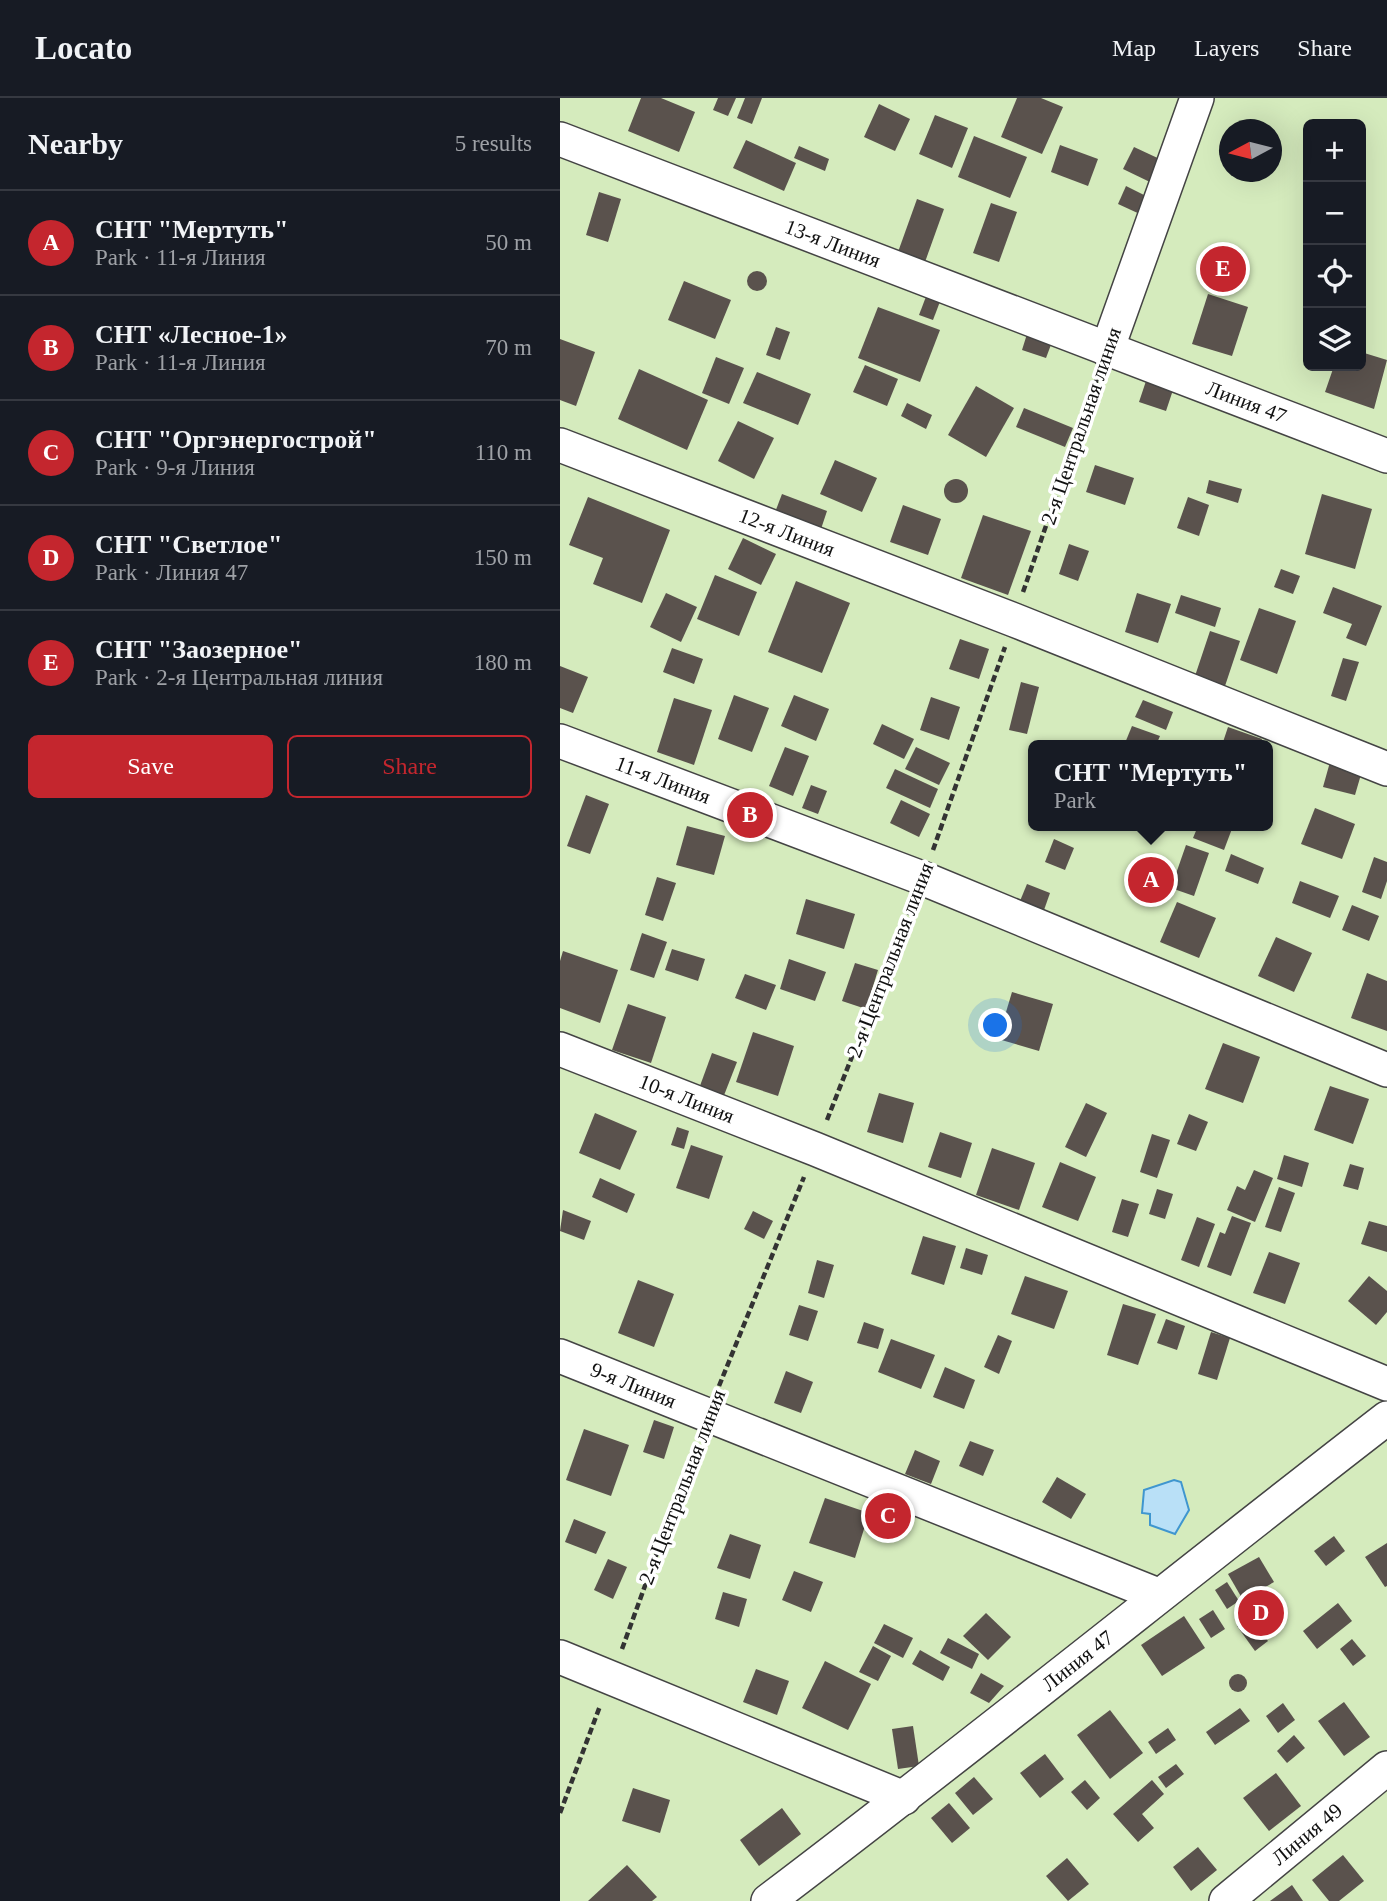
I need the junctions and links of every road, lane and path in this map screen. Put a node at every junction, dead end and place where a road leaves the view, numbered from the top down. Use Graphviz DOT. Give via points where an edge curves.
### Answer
graph roads {
  1 [pos="1197,98"];
  2 [pos="560,139"];
  3 [pos="1107,350"];
  4 [pos="560,445"];
  5 [pos="1387,456"];
  6 [pos="1014,620"];
  7 [pos="560,741"];
  8 [pos="1387,769"];
  9 [pos="922,878"];
  10 [pos="560,1049"];
  11 [pos="1387,1070"];
  12 [pos="815,1149"];
  13 [pos="560,1356"];
  14 [pos="1387,1384"];
  15 [pos="708,1415"];
  16 [pos="1387,1418"];
  17 [pos="1158,1595"];
  18 [pos="560,1657"];
  19 [pos="611,1677"];
  20 [pos="1387,1768"];
  21 [pos="904,1798"];
  22 [pos="560,1813"];
  23 [pos="768,1901"];
  24 [pos="1226,1901"];
  1 -- 3 [label="street, 2-я Центральная линия"];
  2 -- 3 [label="street, 13-я Линия"];
  3 -- 5 [label="street, Линия 47"];
  3 -- 6 [label="path, 2-я Центральная линия"];
  4 -- 6 [label="street, 12-я Линия"];
  6 -- 8 [label="street, 12-я Линия"];
  6 -- 9 [label="path, 2-я Центральная линия"];
  7 -- 9 [label="street, 11-я Линия"];
  9 -- 11 [label="street, 11-я Линия"];
  9 -- 12 [label="path, 2-я Центральная линия"];
  10 -- 12 [label="street, 10-я Линия"];
  12 -- 14 [label="street, 10-я Линия"];
  12 -- 15 [label="path, 2-я Центральная линия"];
  13 -- 15 [label="street, 9-я Линия"];
  15 -- 17 [label="street, 9-я Линия"];
  15 -- 19 [label="path, 2-я Центральная линия"];
  16 -- 17 [label="street, Линия 47"];
  17 -- 21 [label="street, Линия 47"];
  18 -- 19 [label="street"];
  19 -- 21 [label="street"];
  19 -- 22 [label="path, 2-я Центральная линия"];
  20 -- 24 [label="street, Линия 49"];
  21 -- 23 [label="street, Линия 47"];
}
